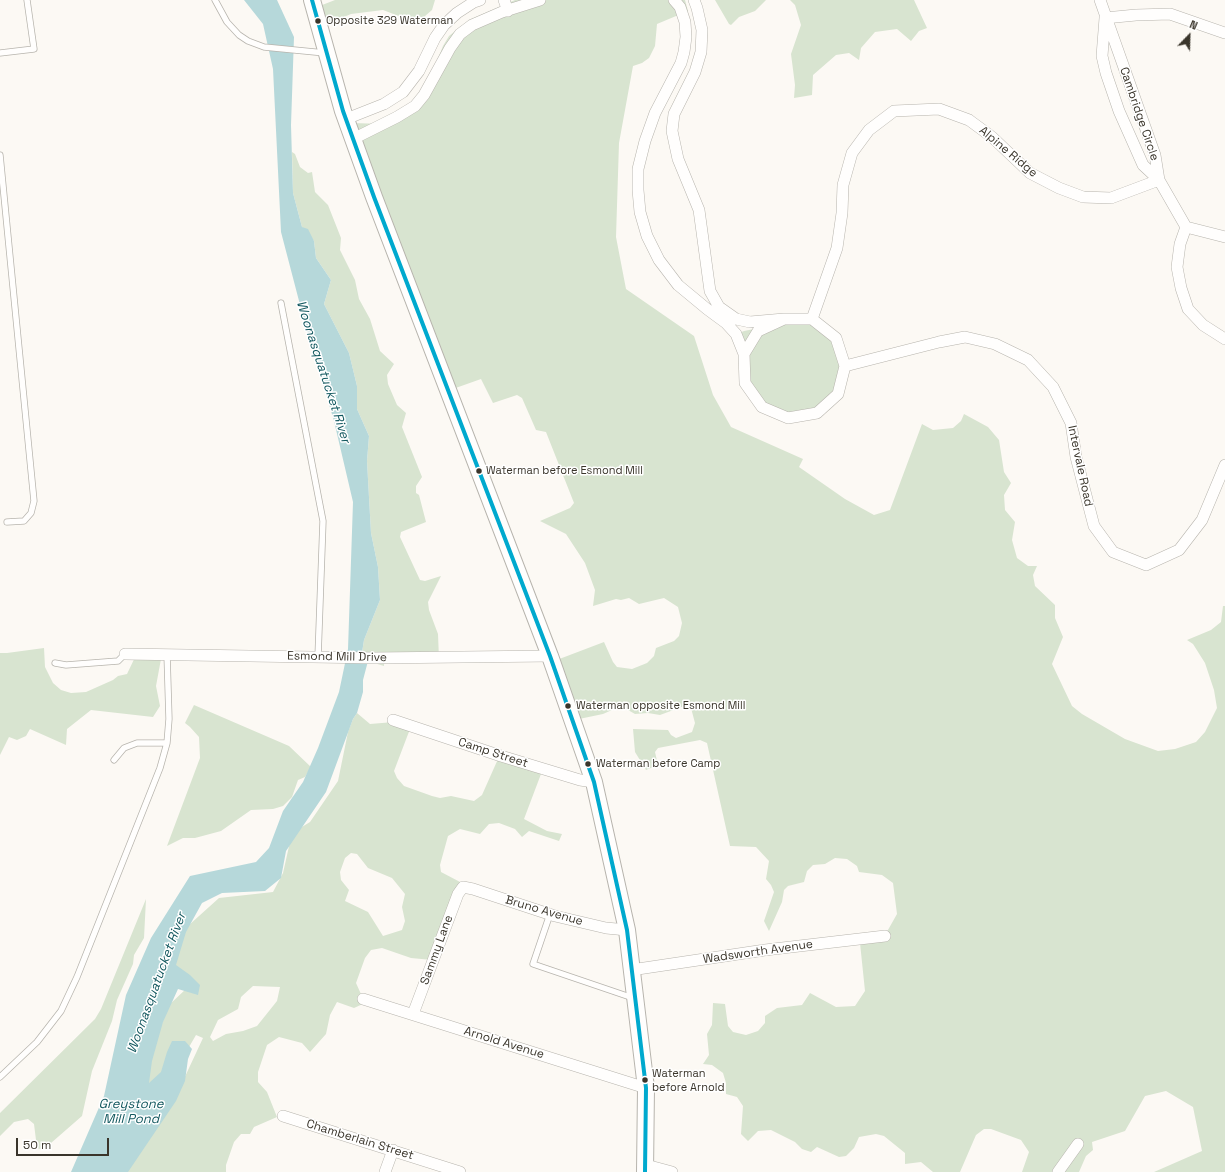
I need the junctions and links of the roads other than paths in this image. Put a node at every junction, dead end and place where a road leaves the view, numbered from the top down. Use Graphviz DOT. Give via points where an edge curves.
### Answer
graph roads {
  1 [pos="27,0"];
  2 [pos="215,0"];
  3 [pos="312,0"];
  4 [pos="480,0"];
  5 [pos="540,0"];
  6 [pos="674,0"];
  7 [pos="694,0"];
  8 [pos="1100,0"];
  9 [pos="506,5"];
  10 [pos="1105,18"];
  11 [pos="1225,33"];
  12 [pos="0,53"];
  13 [pos="328,53"];
  14 [pos="664,97"];
  15 [pos="680,102"];
  16 [pos="346,119"];
  17 [pos="353,139"];
  18 [pos="0,155"];
  19 [pos="1159,180"];
  20 [pos="1186,227"];
  21 [pos="1225,237"];
  22 [pos="281,303"];
  23 [pos="784,319"];
  24 [pos="812,319"];
  25 [pos="1225,339"];
  26 [pos="744,354"];
  27 [pos="845,366"];
  28 [pos="1225,466"];
  29 [pos="7,522"];
  30 [pos="125,654"];
  31 [pos="167,654"];
  32 [pos="550,656"];
  33 [pos="318,657"];
  34 [pos="55,663"];
  35 [pos="393,720"];
  36 [pos="167,743"];
  37 [pos="114,760"];
  38 [pos="594,782"];
  39 [pos="463,887"];
  40 [pos="550,914"];
  41 [pos="627,930"];
  42 [pos="885,936"];
  43 [pos="631,970"];
  44 [pos="634,998"];
  45 [pos="363,999"];
  46 [pos="413,1014"];
  47 [pos="0,1077"];
  48 [pos="646,1088"];
  49 [pos="283,1116"];
  50 [pos="1078,1144"];
  51 [pos="393,1150"];
  52 [pos="645,1169"];
  53 [pos="385,1172"];
  54 [pos="460,1172"];
  55 [pos="672,1172"];
  56 [pos="1058,1172"];
  1 -- 12 [label="lane" via="34,49"];
  2 -- 13 [label="lane" via="227,22 239,36 248,41 264,47"];
  3 -- 13 [label="main road"];
  4 -- 16 [label="street" via="457,13 444,25 419,71 403,92 384,104"];
  5 -- 9 [label="street"];
  6 -- 14 [label="street" via="680,7 685,22 686,37 681,63"];
  7 -- 15 [label="street" via="702,30 701,52 695,72"];
  8 -- 10 [label="street, Cambridge Circle"];
  9 -- 17 [label="street" via="460,34 415,106"];
  10 -- 11 [label="street" via="1170,14"];
  10 -- 19 [label="street, Cambridge Circle" via="1155,154"];
  10 -- 19 [label="street, Cambridge Circle" via="1102,56 1108,81 1143,165"];
  13 -- 16 [label="main road"];
  14 -- 15 [label="street"];
  14 -- 26 [label="street" via="648,131 638,168 640,212 647,236 659,260 678,285 726,323 736,334"];
  15 -- 23 [label="street" via="674,114 672,131 678,159 698,210 710,291 719,307 736,319 750,322"];
  16 -- 17 [label="main road"];
  17 -- 32 [label="main road"];
  18 -- 29 [label="lane" via="34,501 31,513 24,521"];
  19 -- 20 [label="street"];
  19 -- 24 [label="street, Alpine Ridge" via="1111,198 1083,197 1030,173 992,137 969,120 939,109 894,111 869,130 852,153 843,185 837,248"];
  20 -- 21 [label="street"];
  20 -- 25 [label="street" via="1180,244 1177,267 1188,309 1203,325"];
  22 -- 33 [label="lane" via="322,521"];
  23 -- 24 [label="street"];
  23 -- 26 [label="street" via="758,330"];
  24 -- 27 [label="street" via="836,338"];
  26 -- 27 [label="street" via="745,383 762,407 788,418 817,413 838,394"];
  27 -- 28 [label="street, Intervale Road" via="965,337 995,344 1028,360 1053,387 1072,422 1076,457 1094,526 1112,552 1146,565 1179,550 1202,520"];
  30 -- 31 [label="street, Esmond Mill Drive"];
  30 -- 34 [label="lane" via="118,661 66,665"];
  31 -- 33 [label="street, Esmond Mill Drive"];
  31 -- 36 [label="lane"];
  32 -- 33 [label="street, Esmond Mill Drive"];
  32 -- 38 [label="main road"];
  35 -- 38 [label="street, Camp Street" via="501,756"];
  36 -- 37 [label="lane" via="138,743 124,748"];
  36 -- 47 [label="lane" via="160,768 61,1011 37,1042"];
  38 -- 41 [label="main road"];
  39 -- 40 [label="street, Bruno Avenue"];
  39 -- 46 [label="street, Sammy Lane" via="458,894"];
  40 -- 41 [label="street, Bruno Avenue" via="606,928"];
  40 -- 44 [label="lane" via="533,964"];
  41 -- 43 [label="main road"];
  42 -- 43 [label="street, Wadsworth Avenue" via="765,950"];
  43 -- 44 [label="main road"];
  44 -- 48 [label="main road"];
  45 -- 46 [label="street, Arnold Avenue"];
  46 -- 48 [label="street, Arnold Avenue"];
  48 -- 52 [label="main road"];
  49 -- 51 [label="street, Chamberlain Street"];
  50 -- 56 [label="street"];
  51 -- 53 [label="street"];
  51 -- 54 [label="street, Chamberlain Street"];
  52 -- 55 [label="street"];
}
